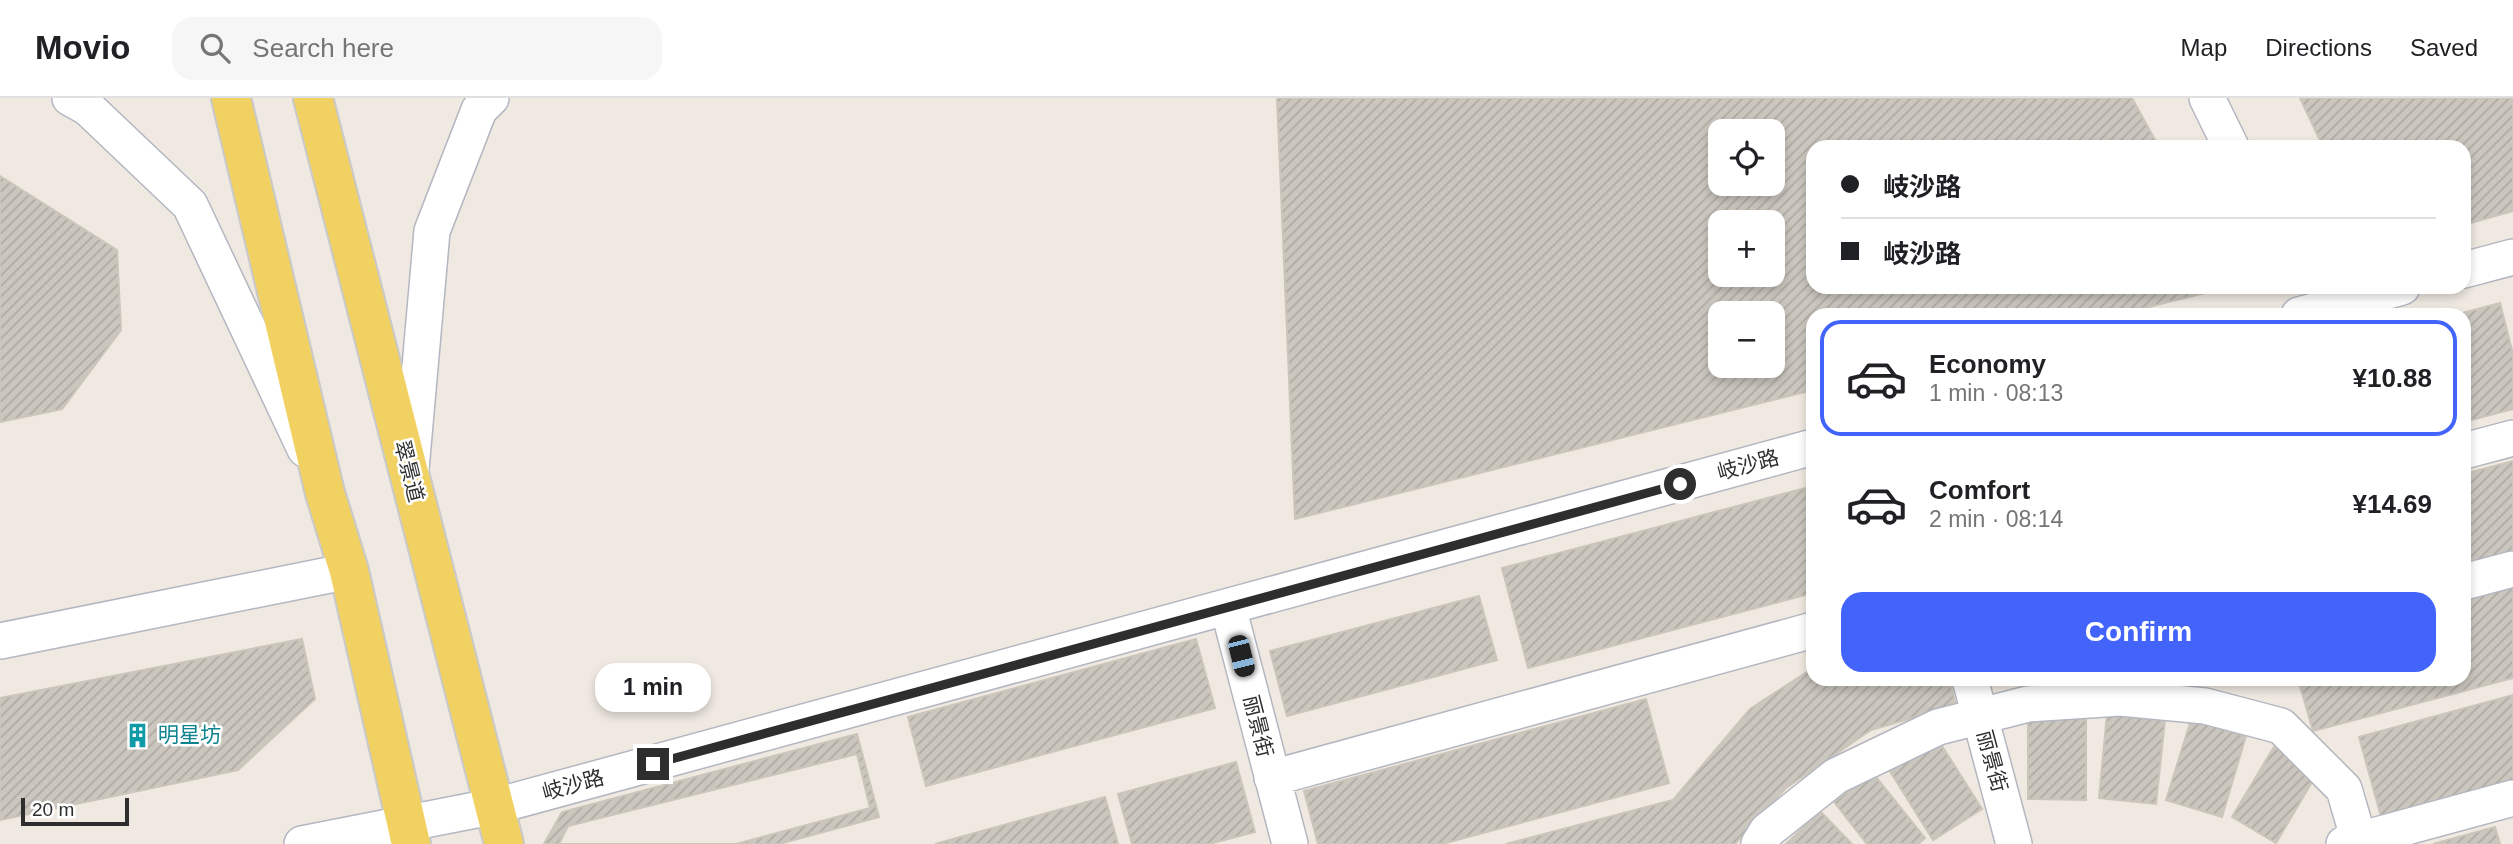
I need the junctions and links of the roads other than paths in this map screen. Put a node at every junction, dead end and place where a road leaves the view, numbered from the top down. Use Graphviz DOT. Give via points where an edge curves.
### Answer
graph roads {
  1 [pos="70,98"];
  2 [pos="232,98"];
  3 [pos="313,98"];
  4 [pos="491,98"];
  5 [pos="2207,98"];
  6 [pos="2228,140"];
  7 [pos="2513,257"];
  8 [pos="2471,268"];
  9 [pos="2364,294"];
  10 [pos="2303,305"];
  11 [pos="2513,438"];
  12 [pos="1806,449"];
  13 [pos="2471,449"];
  14 [pos="410,476"];
  15 [pos="325,493"];
  16 [pos="2513,569"];
  17 [pos="349,571"];
  18 [pos="2471,580"];
  19 [pos="1228,607"];
  20 [pos="1806,631"];
  21 [pos="0,641"];
  22 [pos="1972,686"];
  23 [pos="2210,693"];
  24 [pos="1980,716"];
  25 [pos="1272,778"];
  26 [pos="2513,798"];
  27 [pos="496,806"];
  28 [pos="409,834"];
  29 [pos="2354,843"];
  30 [pos="302,844"];
  31 [pos="504,844"];
  32 [pos="1290,844"];
  33 [pos="1759,844"];
  34 [pos="2014,844"];
  1 -- 15 [label="street" via="88,108 190,205"];
  2 -- 15 [label="main road"];
  3 -- 14 [label="main road, 翠景道"];
  4 -- 14 [label="street" via="479,110 432,231"];
  5 -- 6 [label="street"];
  7 -- 8 [label="street"];
  9 -- 10 [label="street"];
  11 -- 13 [label="street"];
  12 -- 19 [label="street, 岐沙路"];
  14 -- 27 [label="main road, 翠景道"];
  15 -- 17 [label="main road"];
  16 -- 18 [label="street"];
  17 -- 21 [label="street"];
  17 -- 28 [label="main road"];
  19 -- 25 [label="street, 丽景街"];
  19 -- 27 [label="street, 岐沙路"];
  20 -- 25 [label="street"];
  22 -- 24 [label="street, 丽景街"];
  23 -- 24 [label="street" via="2028,704"];
  23 -- 29 [label="street" via="2281,726 2344,789"];
  24 -- 33 [label="street" via="1938,727 1836,776 1767,831"];
  24 -- 34 [label="street, 丽景街"];
  25 -- 32 [label="street, 丽景街"];
  26 -- 29 [label="street"];
  27 -- 28 [label="street, 岐沙路"];
  27 -- 31 [label="main road, 翠景道"];
  28 -- 30 [label="street, 岐沙路"];
}
